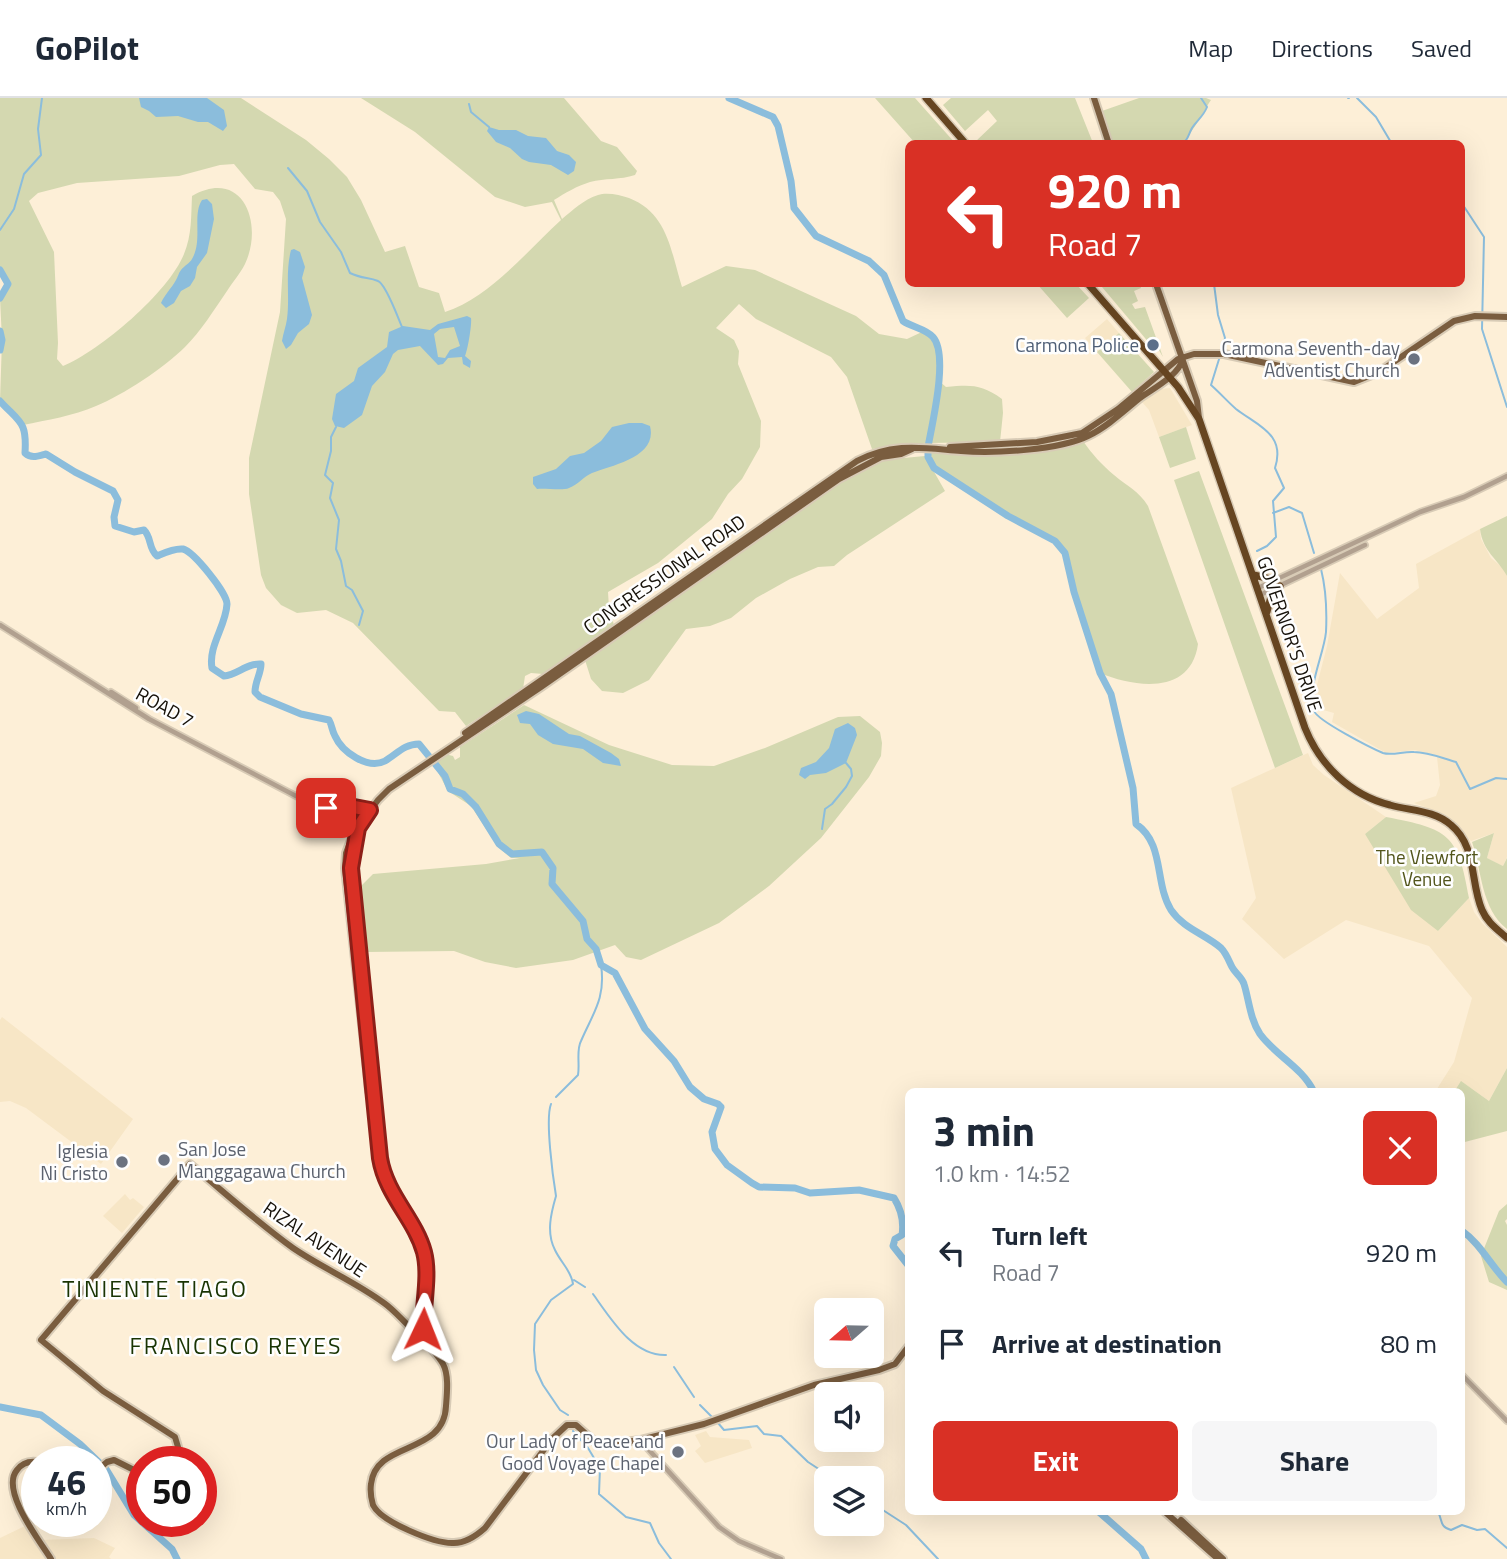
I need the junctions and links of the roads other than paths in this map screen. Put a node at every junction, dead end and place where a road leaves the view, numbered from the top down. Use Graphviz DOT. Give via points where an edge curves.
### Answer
graph roads {
  1 [pos="926,98"];
  2 [pos="1094,98"];
  3 [pos="963,140"];
  4 [pos="1108,140"];
  5 [pos="1091,287"];
  6 [pos="1157,287"];
  7 [pos="1507,317"];
  8 [pos="1183,359"];
  9 [pos="1167,374"];
  10 [pos="1199,419"];
  11 [pos="912,449"];
  12 [pos="1507,476"];
  13 [pos="1352,544"];
  14 [pos="1365,545"];
  15 [pos="1348,552"];
  16 [pos="1254,575"];
  17 [pos="1280,582"];
  18 [pos="1259,592"];
  19 [pos="1267,616"];
  20 [pos="0,623"];
  21 [pos="442,752"];
  22 [pos="368,812"];
  23 [pos="1507,937"];
  24 [pos="423,1329"];
  25 [pos="413,1331"];
  26 [pos="424,1341"];
  27 [pos="905,1352"];
  28 [pos="1465,1378"];
  29 [pos="1507,1421"];
  30 [pos="640,1440"];
  31 [pos="178,1446"];
  32 [pos="21,1465"];
  33 [pos="21,1509"];
  34 [pos="1168,1515"];
  35 [pos="1174,1515"];
  36 [pos="38,1537"];
  37 [pos="51,1559"];
  38 [pos="781,1559"];
  39 [pos="1218,1559"];
  40 [pos="1223,1559"];
  1 -- 3 [label="highway"];
  2 -- 4 [label="main road"];
  5 -- 9 [label="highway, GOVERNOR'S DRIVE"];
  6 -- 8 [label="main road"];
  7 -- 8 [label="main road" via="1454,321 1359,382 1224,354 1194,354"];
  8 -- 9 [label="main road, CONGRESSIONAL ROAD"];
  8 -- 10 [label="main road"];
  9 -- 10 [label="highway, GOVERNOR'S DRIVE"];
  9 -- 11 [label="main road, CONGRESSIONAL ROAD" via="1077,435 1037,442"];
  10 -- 16 [label="highway, GOVERNOR'S DRIVE"];
  11 -- 21 [label="main road, CONGRESSIONAL ROAD" via="881,457 839,479"];
  11 -- 21 [label="main road, CONGRESSIONAL ROAD" via="879,451 836,473"];
  12 -- 13 [label="street"];
  13 -- 15 [label="street"];
  13 -- 17 [label="street"];
  14 -- 15 [label="street"];
  15 -- 17 [label="street"];
  16 -- 17 [label="highway"];
  16 -- 18 [label="highway, GOVERNOR'S DRIVE"];
  17 -- 18 [label="street"];
  17 -- 19 [label="highway" via="1268,601"];
  18 -- 19 [label="highway, GOVERNOR'S DRIVE"];
  19 -- 23 [label="highway, GOVERNOR'S DRIVE" via="1305,728 1322,761 1368,796 1431,813 1457,830 1468,849 1483,911"];
  20 -- 22 [label="street, ROAD 7" via="150,717 322,807"];
  21 -- 22 [label="main road, CONGRESSIONAL ROAD" via="389,789"];
  22 -- 24 [label="main road, CONGRESSIONAL ROAD" via="349,860 383,1174 424,1252"];
  24 -- 25 [label="main road"];
  24 -- 26 [label="main road, CONGRESSIONAL ROAD"];
  25 -- 26 [label="main road, RIZAL AVENUE"];
  25 -- 31 [label="main road, RIZAL AVENUE" via="385,1303 295,1249 190,1164 41,1340 103,1391 175,1437"];
  26 -- 30 [label="main road" via="446,1370 445,1420 431,1437 386,1459 374,1472 372,1502 390,1521 440,1541 458,1543 485,1528 564,1426 576,1425 604,1445"];
  27 -- 30 [label="main road" via="890,1367 814,1385 723,1418"];
  28 -- 29 [label="street"];
  30 -- 38 [label="street" via="719,1527"];
  32 -- 33 [label="main road" via="11,1484"];
  34 -- 39 [label="main road"];
  35 -- 40 [label="main road"];
  36 -- 37 [label="main road"];
}
